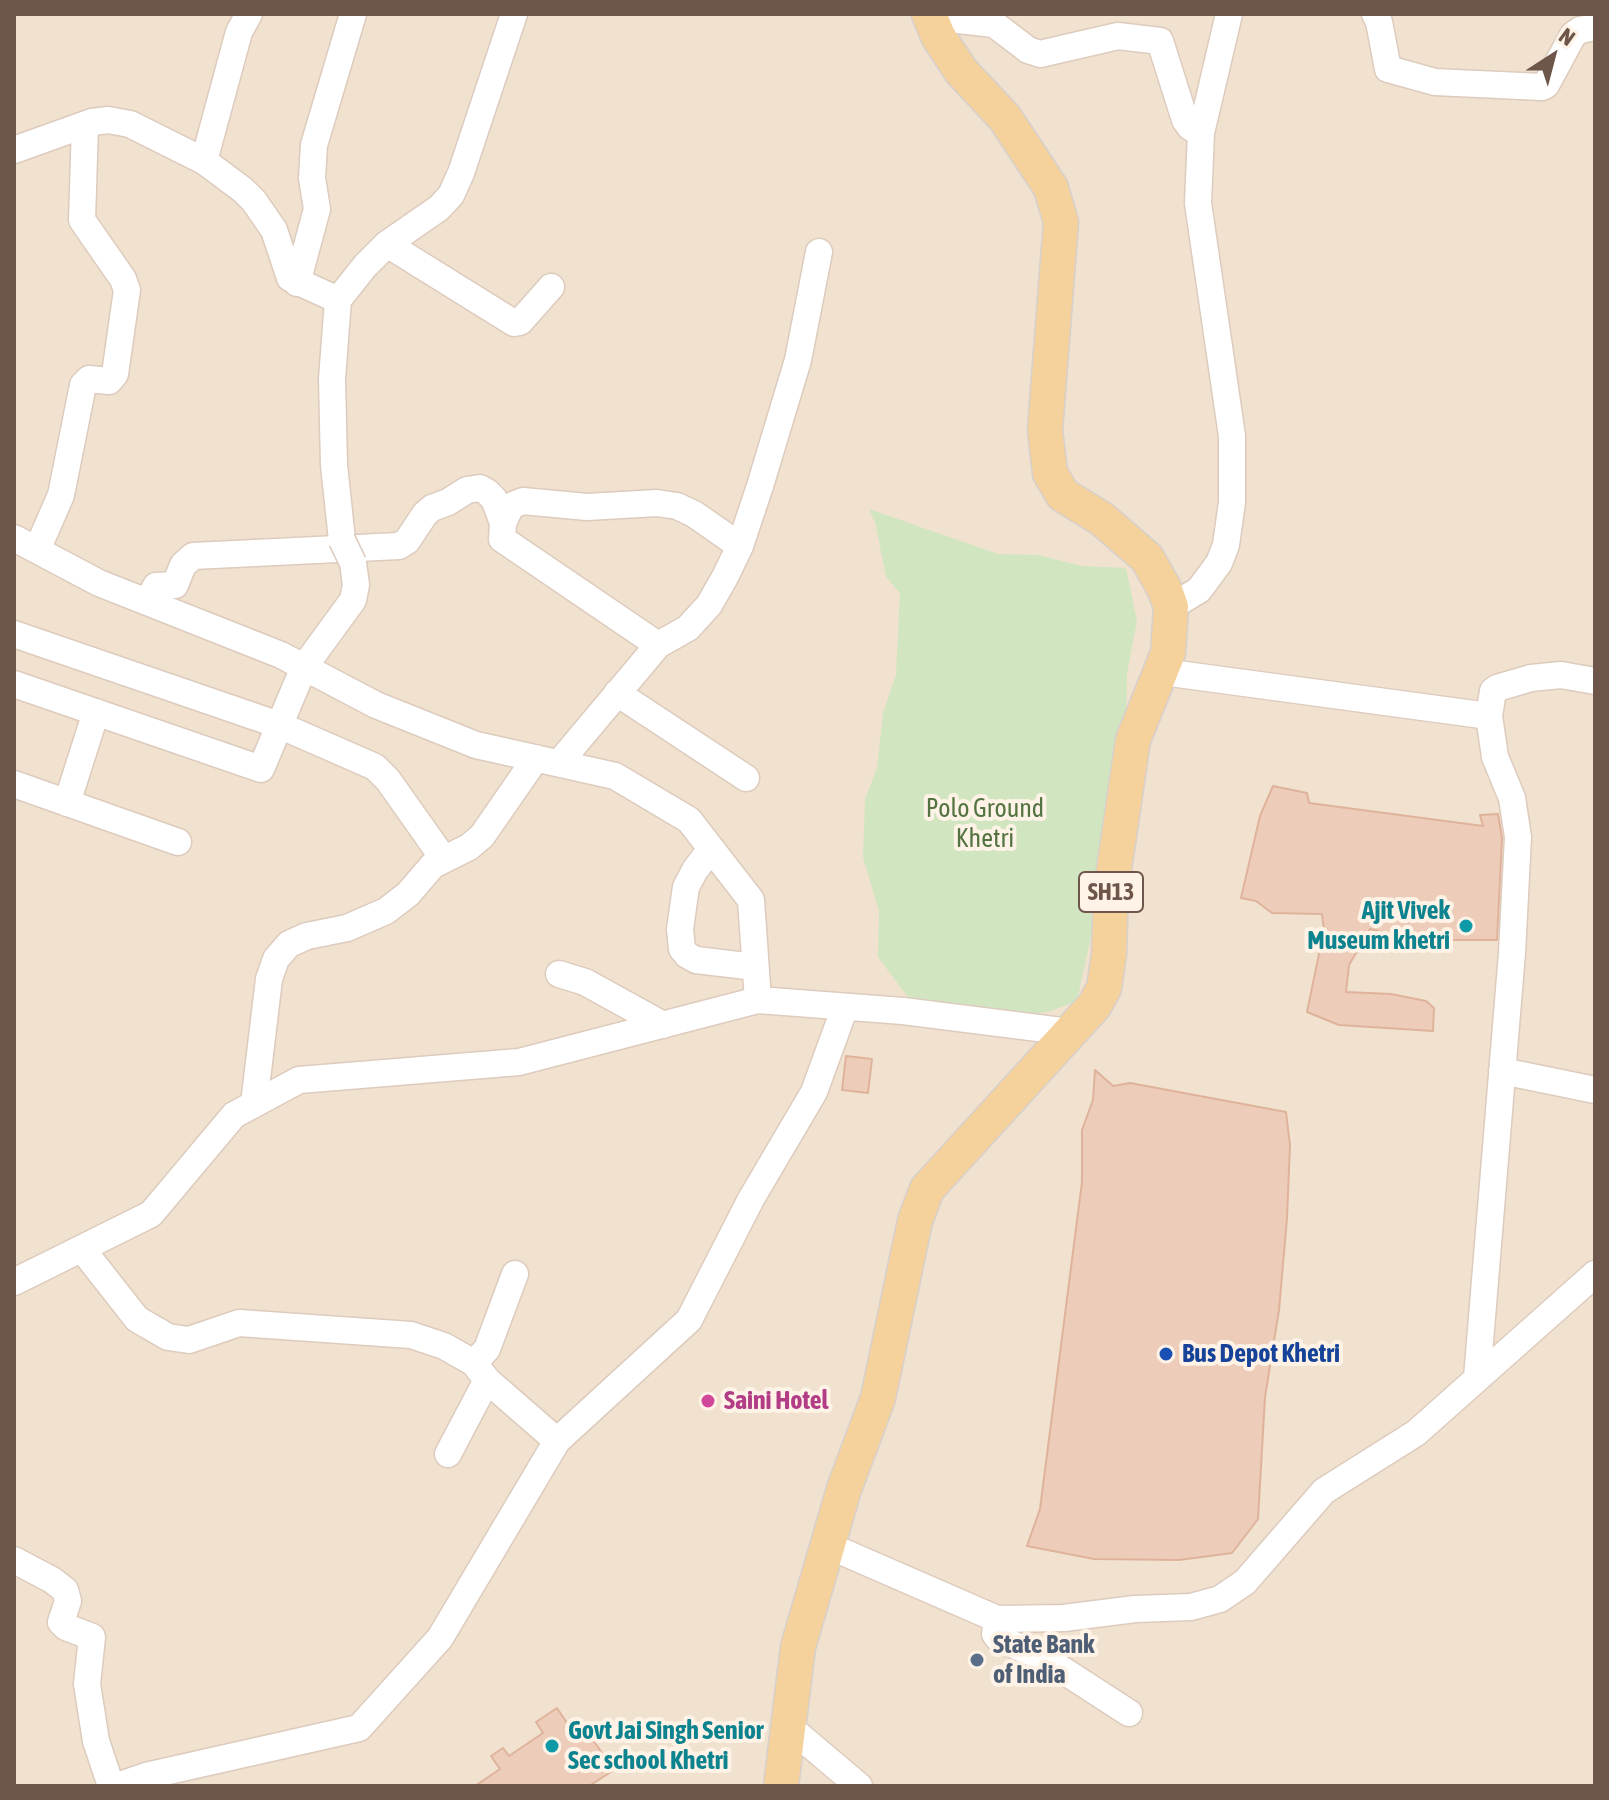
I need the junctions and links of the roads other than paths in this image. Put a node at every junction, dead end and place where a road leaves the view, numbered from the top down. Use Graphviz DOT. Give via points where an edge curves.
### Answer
graph roads {
  1 [pos="249,14"];
  2 [pos="353,14"];
  3 [pos="514,14"];
  4 [pos="1229,14"];
  5 [pos="1375,14"];
  6 [pos="930,15"];
  7 [pos="1595,27"];
  8 [pos="85,125"];
  9 [pos="1201,133"];
  10 [pos="14,150"];
  11 [pos="204,161"];
  12 [pos="387,244"];
  13 [pos="819,252"];
  14 [pos="297,283"];
  15 [pos="551,287"];
  16 [pos="338,300"];
  17 [pos="503,523"];
  18 [pos="25,544"];
  19 [pos="740,546"];
  20 [pos="147,602"];
  21 [pos="1171,607"];
  22 [pos="14,634"];
  23 [pos="658,645"];
  24 [pos="304,667"];
  25 [pos="1163,672"];
  26 [pos="1595,681"];
  27 [pos="14,684"];
  28 [pos="617,693"];
  29 [pos="96,712"];
  30 [pos="1489,716"];
  31 [pos="279,725"];
  32 [pos="547,761"];
  33 [pos="746,778"];
  34 [pos="14,784"];
  35 [pos="67,803"];
  36 [pos="178,842"];
  37 [pos="711,849"];
  38 [pos="443,858"];
  39 [pos="755,967"];
  40 [pos="559,974"];
  41 [pos="758,1000"];
  42 [pos="845,1007"];
  43 [pos="663,1025"];
  44 [pos="1070,1032"];
  45 [pos="1502,1071"];
  46 [pos="1595,1090"];
  47 [pos="254,1104"];
  48 [pos="82,1249"];
  49 [pos="515,1274"];
  50 [pos="1595,1274"];
  51 [pos="14,1282"];
  52 [pos="480,1372"];
  53 [pos="1477,1378"];
  54 [pos="557,1441"];
  55 [pos="448,1454"];
  56 [pos="827,1545"];
  57 [pos="14,1560"];
  58 [pos="997,1619"];
  59 [pos="1129,1713"];
  60 [pos="788,1726"];
  61 [pos="114,1786"];
  62 [pos="781,1786"];
  63 [pos="859,1786"];
  1 -- 11 [label="street" via="239,32"];
  2 -- 14 [label="street" via="314,145 317,209"];
  3 -- 12 [label="street" via="451,195"];
  4 -- 9 [label="street"];
  5 -- 7 [label="street" via="1388,69 1435,82 1542,87 1573,35"];
  6 -- 9 [label="street" via="994,24 1040,54 1118,36 1160,41 1185,120"];
  6 -- 21 [label="main road, SH13" via="961,71 1028,151 1051,188 1061,222 1045,430 1050,473 1063,495 1102,519 1147,558"];
  8 -- 10 [label="street"];
  8 -- 11 [label="street" via="108,120 130,124"];
  8 -- 18 [label="street" via="82,220 127,290 115,374 109,381 89,379 83,385 61,495"];
  9 -- 21 [label="street" via="1198,203 1232,436 1232,502 1219,563 1199,590"];
  11 -- 14 [label="street" via="259,208"];
  12 -- 15 [label="street" via="514,323"];
  12 -- 16 [label="street"];
  13 -- 19 [label="street" via="798,360"];
  14 -- 16 [label="street"];
  16 -- 24 [label="street" via="332,379 334,465 356,585 353,600"];
  17 -- 19 [label="street" via="511,506 523,501 587,507 657,503 694,514"];
  17 -- 20 [label="street" via="487,492 467,490 432,508 399,546 193,556 175,585 156,586"];
  17 -- 23 [label="street" via="505,542"];
  18 -- 20 [label="street"];
  19 -- 23 [label="street" via="709,605 688,628"];
  20 -- 24 [label="street"];
  21 -- 25 [label="main road, SH13"];
  22 -- 31 [label="street"];
  23 -- 28 [label="street"];
  24 -- 31 [label="street"];
  24 -- 32 [label="street" via="376,705 462,739"];
  25 -- 30 [label="street"];
  25 -- 44 [label="main road, SH13" via="1133,740 1111,890 1104,988"];
  26 -- 30 [label="street" via="1561,675 1497,688"];
  27 -- 29 [label="street"];
  28 -- 32 [label="street"];
  28 -- 33 [label="street"];
  29 -- 31 [label="street" via="259,769"];
  29 -- 35 [label="street"];
  30 -- 45 [label="street" via="1518,837"];
  31 -- 38 [label="street" via="382,773"];
  32 -- 37 [label="street" via="615,776 689,820"];
  32 -- 38 [label="street" via="482,836"];
  34 -- 35 [label="street"];
  35 -- 36 [label="street"];
  37 -- 39 [label="street" via="751,900"];
  37 -- 39 [label="street" via="686,887 682,949 696,960"];
  38 -- 47 [label="street" via="386,911 347,928 307,936 289,944 276,959"];
  39 -- 41 [label="street"];
  40 -- 43 [label="street" via="585,982"];
  41 -- 42 [label="street"];
  41 -- 43 [label="street"];
  42 -- 44 [label="street"];
  42 -- 54 [label="street" via="814,1092 689,1320"];
  43 -- 47 [label="street" via="519,1062 299,1080"];
  44 -- 56 [label="main road, SH13" via="927,1189 915,1221 878,1398"];
  45 -- 46 [label="street"];
  45 -- 53 [label="street"];
  47 -- 48 [label="street" via="234,1115 151,1214"];
  48 -- 51 [label="street"];
  48 -- 52 [label="street" via="137,1319 168,1337 189,1340 239,1323 411,1335 444,1346"];
  49 -- 52 [label="street"];
  50 -- 53 [label="street"];
  52 -- 54 [label="street"];
  52 -- 55 [label="street"];
  53 -- 58 [label="street" via="1416,1433 1324,1491 1245,1582 1220,1599 1191,1607"];
  54 -- 61 [label="street" via="440,1638 359,1728"];
  56 -- 58 [label="street"];
  56 -- 60 [label="main road, SH13" via="798,1647"];
  57 -- 61 [label="street" via="65,1590 68,1601 61,1622 92,1637 87,1684 96,1741"];
  58 -- 59 [label="street" via="998,1638 1044,1658"];
  60 -- 62 [label="main road, SH13"];
  60 -- 63 [label="street"];
}
